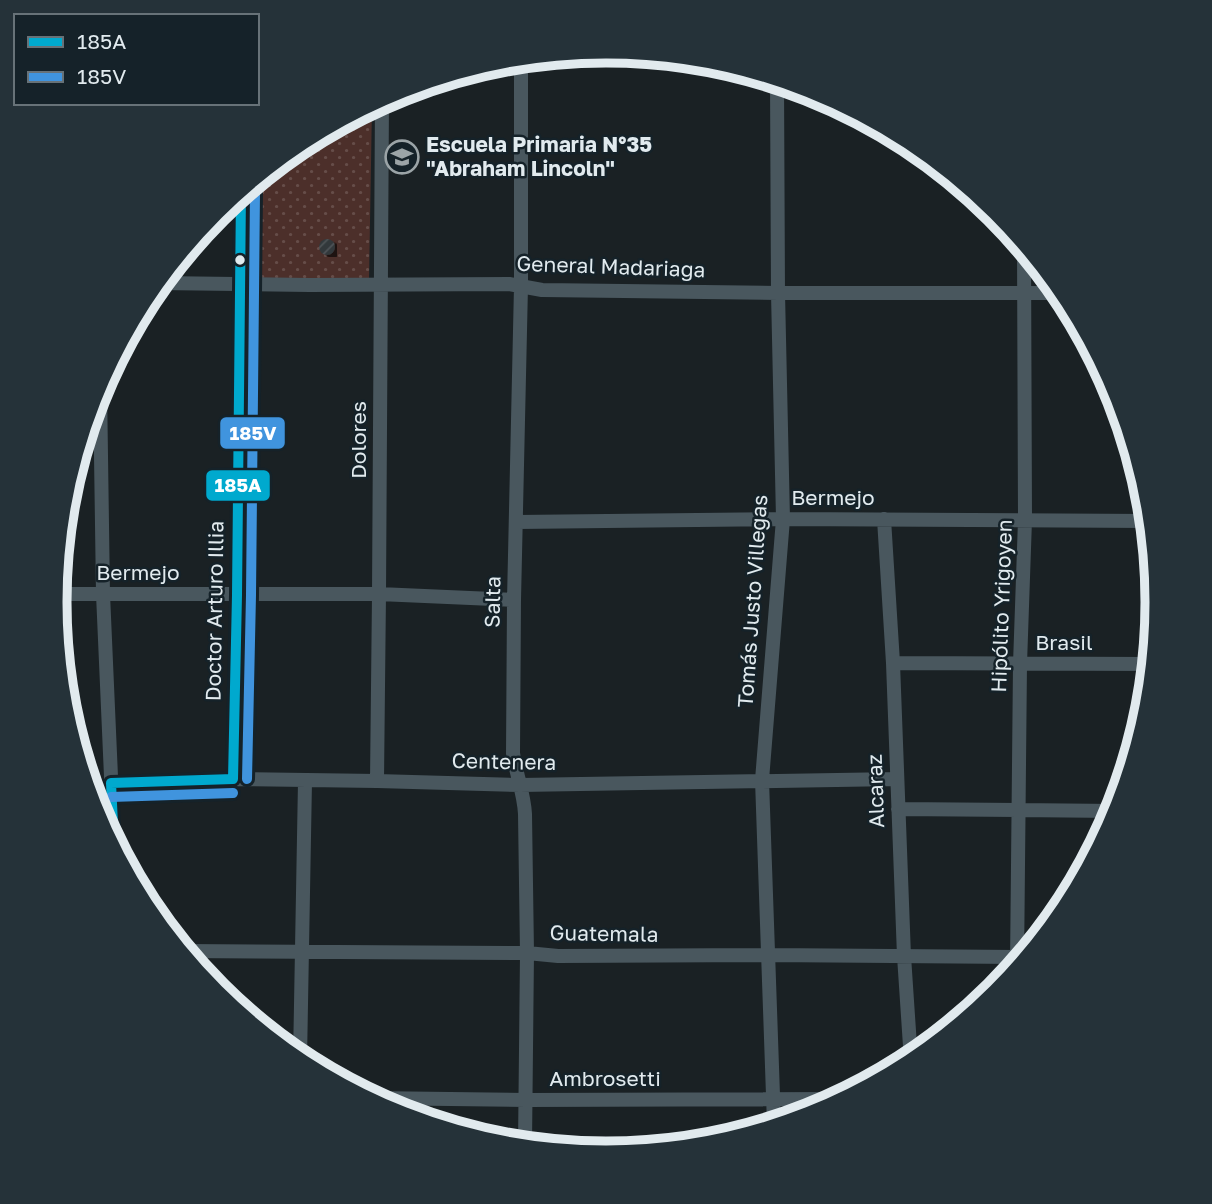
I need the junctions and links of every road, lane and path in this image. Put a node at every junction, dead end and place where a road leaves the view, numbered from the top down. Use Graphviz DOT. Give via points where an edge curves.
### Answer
graph roads {
  1 [pos="521,70"];
  2 [pos="777,91"];
  3 [pos="382,112"];
  4 [pos="241,206"];
  5 [pos="1024,262"];
  6 [pos="172,283"];
  7 [pos="240,284"];
  8 [pos="382,284"];
  9 [pos="521,286"];
  10 [pos="1024,292"];
  11 [pos="778,293"];
  12 [pos="1047,293"];
  13 [pos="100,417"];
  14 [pos="783,519"];
  15 [pos="884,519"];
  16 [pos="1025,520"];
  17 [pos="1138,521"];
  18 [pos="517,522"];
  19 [pos="67,594"];
  20 [pos="103,594"];
  21 [pos="379,594"];
  22 [pos="237,595"];
  23 [pos="514,600"];
  24 [pos="893,663"];
  25 [pos="1020,664"];
  26 [pos="1141,664"];
  27 [pos="233,779"];
  28 [pos="896,779"];
  29 [pos="762,780"];
  30 [pos="305,781"];
  31 [pos="377,781"];
  32 [pos="520,785"];
  33 [pos="111,790"];
  34 [pos="103,793"];
  35 [pos="898,809"];
  36 [pos="1020,810"];
  37 [pos="1103,811"];
  38 [pos="113,818"];
  39 [pos="1020,946"];
  40 [pos="196,951"];
  41 [pos="302,952"];
  42 [pos="527,953"];
  43 [pos="768,955"];
  44 [pos="904,956"];
  45 [pos="1009,960"];
  46 [pos="300,1045"];
  47 [pos="910,1047"];
  48 [pos="396,1098"];
  49 [pos="813,1099"];
  50 [pos="526,1100"];
  51 [pos="773,1100"];
  52 [pos="774,1114"];
  53 [pos="525,1134"];
  1 -- 9 [label="street, Salta"];
  2 -- 11 [label="street, Tomás Justo Villegas"];
  3 -- 8 [label="street, Dolores"];
  4 -- 7 [label="street, Doctor Arturo Illia"];
  5 -- 10 [label="street, Hipólito Yrigoyen"];
  6 -- 7 [label="street, General Madariaga"];
  7 -- 8 [label="street, General Madariaga"];
  7 -- 22 [label="street, Doctor Arturo Illia"];
  8 -- 9 [label="street, General Madariaga"];
  8 -- 21 [label="street, Dolores"];
  9 -- 11 [label="street, General Madariaga"];
  9 -- 18 [label="street, Salta"];
  10 -- 11 [label="street, General Madariaga"];
  10 -- 12 [label="street, General Madariaga"];
  10 -- 16 [label="street, Hipólito Yrigoyen"];
  11 -- 14 [label="street, Tomás Justo Villegas"];
  13 -- 20 [label="street"];
  14 -- 15 [label="street, Bermejo"];
  14 -- 18 [label="street, Bermejo"];
  14 -- 29 [label="street, Tomás Justo Villegas"];
  15 -- 16 [label="street, Bermejo"];
  15 -- 24 [label="street, Alcaraz"];
  16 -- 17 [label="street, Bermejo"];
  16 -- 25 [label="street, Hipólito Yrigoyen"];
  18 -- 23 [label="street, Salta"];
  19 -- 20 [label="street, Bermejo"];
  20 -- 22 [label="street, Bermejo"];
  20 -- 33 [label="street"];
  21 -- 22 [label="street, Bermejo"];
  21 -- 23 [label="street, Bermejo"];
  21 -- 31 [label="street, Dolores"];
  22 -- 27 [label="street, Doctor Arturo Illia"];
  23 -- 32 [label="street, Salta" via="513,752"];
  24 -- 25 [label="street, Brasil"];
  24 -- 28 [label="street, Alcaraz"];
  25 -- 26 [label="street, Brasil"];
  25 -- 36 [label="street, Hipólito Yrigoyen"];
  27 -- 30 [label="street, Centenera"];
  27 -- 33 [label="street, Centenera"];
  28 -- 29 [label="street, Centenera"];
  28 -- 35 [label="street, Alcaraz"];
  29 -- 32 [label="street, Centenera"];
  29 -- 43 [label="street, Tomás Justo Villegas"];
  30 -- 31 [label="street, Centenera"];
  30 -- 41 [label="street"];
  31 -- 32 [label="street, Centenera"];
  32 -- 42 [label="street, Salta" via="525,814"];
  33 -- 34 [label="street, Centenera"];
  33 -- 38 [label="street"];
  35 -- 36 [label="street"];
  35 -- 44 [label="street, Alcaraz"];
  36 -- 37 [label="street"];
  36 -- 39 [label="street, Hipólito Yrigoyen"];
  40 -- 41 [label="street, Guatemala"];
  41 -- 42 [label="street, Guatemala"];
  41 -- 46 [label="street"];
  42 -- 43 [label="street, Guatemala" via="558,957"];
  42 -- 50 [label="street, Salta"];
  43 -- 44 [label="street, Guatemala"];
  43 -- 51 [label="street, Tomás Justo Villegas"];
  44 -- 45 [label="street, Guatemala"];
  44 -- 47 [label="street, Alcaraz"];
  48 -- 50 [label="street, Ambrosetti"];
  49 -- 51 [label="street, Ambrosetti"];
  50 -- 51 [label="street, Ambrosetti"];
  50 -- 53 [label="street, Salta"];
  51 -- 52 [label="street, Tomás Justo Villegas"];
}
